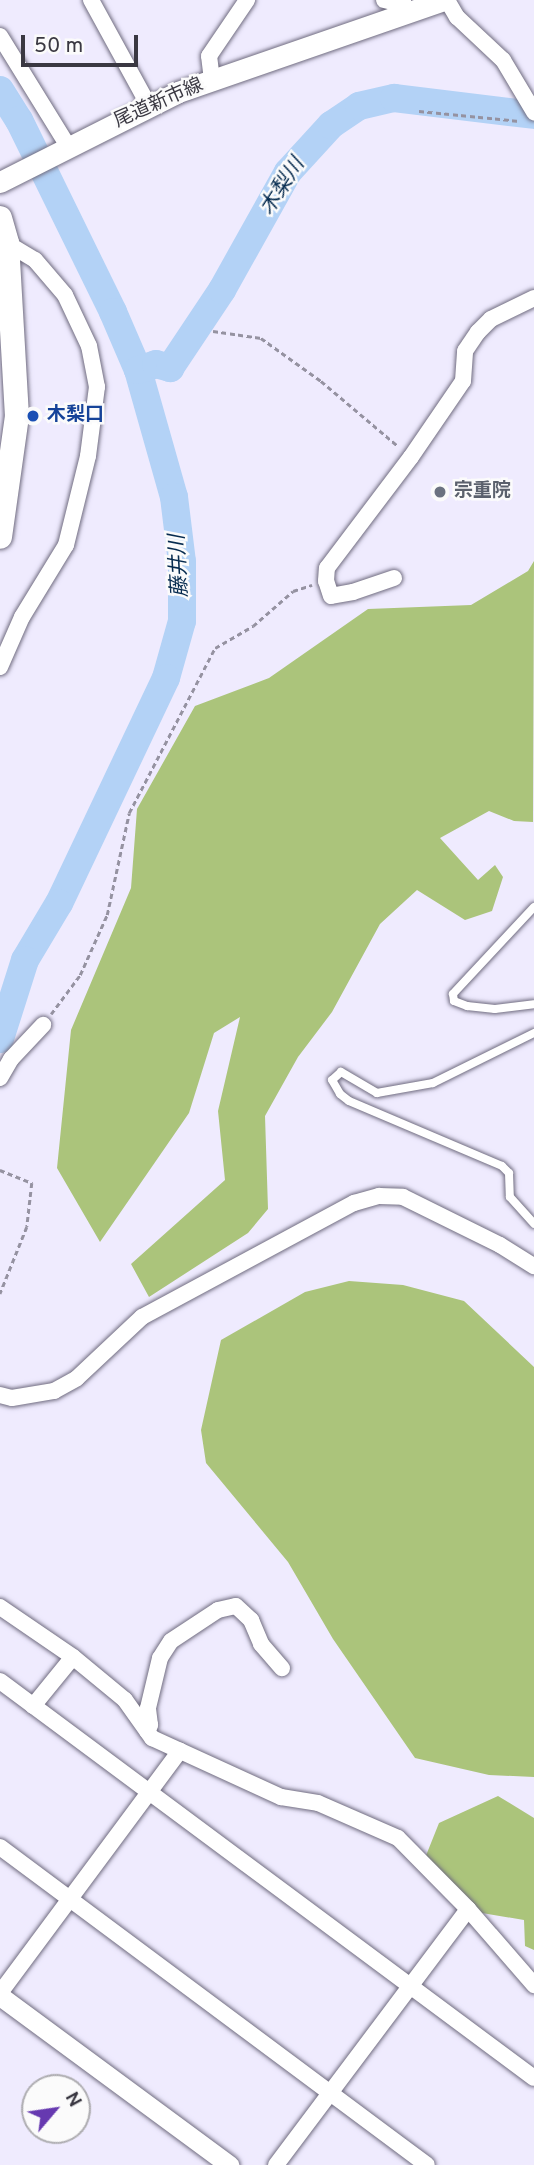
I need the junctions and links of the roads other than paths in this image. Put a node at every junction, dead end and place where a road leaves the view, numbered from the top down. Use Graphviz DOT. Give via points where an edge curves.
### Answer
graph roads {
  1 [pos="91,0"];
  2 [pos="247,0"];
  3 [pos="384,0"];
  4 [pos="403,0"];
  5 [pos="445,0"];
  6 [pos="0,36"];
  7 [pos="212,80"];
  8 [pos="149,106"];
  9 [pos="530,112"];
  10 [pos="68,146"];
  11 [pos="6,179"];
  12 [pos="0,218"];
  13 [pos="7,243"];
  14 [pos="534,298"];
  15 [pos="0,537"];
  16 [pos="394,578"];
  17 [pos="0,667"];
  18 [pos="534,907"];
  19 [pos="534,1004"];
  20 [pos="43,1025"];
  21 [pos="534,1033"];
  22 [pos="0,1078"];
  23 [pos="534,1224"];
  24 [pos="534,1266"];
  25 [pos="0,1395"];
  26 [pos="0,1606"];
  27 [pos="73,1657"];
  28 [pos="282,1668"];
  29 [pos="0,1681"];
  30 [pos="33,1706"];
  31 [pos="147,1731"];
  32 [pos="180,1751"];
  33 [pos="150,1792"];
  34 [pos="0,1847"];
  35 [pos="70,1900"];
  36 [pos="468,1909"];
  37 [pos="534,1984"];
  38 [pos="411,1986"];
  39 [pos="0,1995"];
  40 [pos="534,2078"];
  41 [pos="331,2092"];
  42 [pos="229,2165"];
  43 [pos="276,2165"];
  44 [pos="427,2165"];
  1 -- 8 [label="street"];
  2 -- 7 [label="street" via="209,56"];
  3 -- 4 [label="street"];
  5 -- 7 [label="main road, 尾道新市線"];
  5 -- 9 [label="street" via="503,60"];
  6 -- 10 [label="street"];
  7 -- 8 [label="main road, 尾道新市線"];
  8 -- 10 [label="main road, 尾道新市線"];
  10 -- 11 [label="main road, 尾道新市線"];
  12 -- 13 [label="highway"];
  13 -- 15 [label="highway" via="17,416"];
  13 -- 17 [label="street" via="35,260 65,295 89,346 97,387 88,456 66,545 22,617"];
  14 -- 16 [label="street" via="491,319 478,332 465,351 463,381 327,568 326,581 331,596"];
  18 -- 19 [label="lane" via="453,994 454,1001 486,1008"];
  20 -- 22 [label="street" via="10,1059"];
  21 -- 23 [label="lane" via="433,1083 377,1093 341,1072 332,1080 349,1101 502,1166 509,1173 510,1197"];
  24 -- 25 [label="street" via="403,1197 379,1196 354,1203 142,1317 77,1377 54,1391 12,1398"];
  26 -- 27 [label="street"];
  27 -- 30 [label="street"];
  27 -- 31 [label="street" via="125,1700"];
  28 -- 31 [label="street" via="261,1644 251,1620 236,1606 218,1610 171,1641 160,1658"];
  29 -- 30 [label="street"];
  30 -- 33 [label="street"];
  31 -- 32 [label="street"];
  32 -- 33 [label="street"];
  32 -- 36 [label="street" via="281,1797 318,1803 398,1838"];
  33 -- 35 [label="street"];
  33 -- 38 [label="street"];
  34 -- 35 [label="street"];
  35 -- 39 [label="street"];
  35 -- 41 [label="street"];
  36 -- 37 [label="street"];
  36 -- 38 [label="street"];
  38 -- 40 [label="street"];
  38 -- 41 [label="street"];
  39 -- 42 [label="street"];
  41 -- 43 [label="street"];
  41 -- 44 [label="street"];
}
